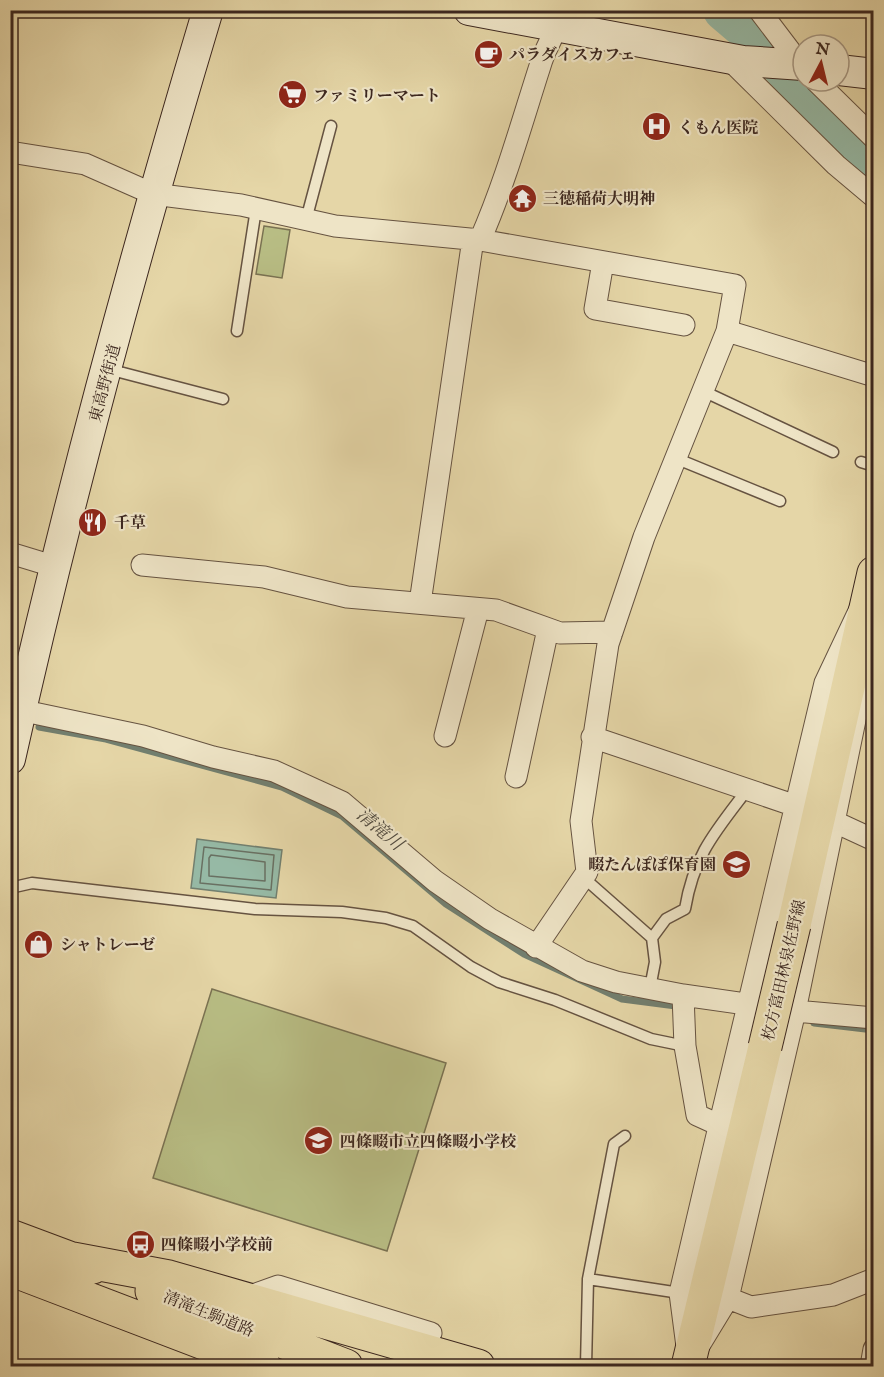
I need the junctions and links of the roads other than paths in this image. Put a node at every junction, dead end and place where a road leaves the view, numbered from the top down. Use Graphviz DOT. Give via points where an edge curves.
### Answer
graph roads {
  1 [pos="208,10"];
  2 [pos="469,10"];
  3 [pos="759,10"];
  4 [pos="559,20"];
  5 [pos="791,52"];
  6 [pos="735,59"];
  7 [pos="791,68"];
  8 [pos="851,71"];
  9 [pos="873,74"];
  10 [pos="828,93"];
  11 [pos="331,126"];
  12 [pos="873,138"];
  13 [pos="10,152"];
  14 [pos="153,194"];
  15 [pos="873,197"];
  16 [pos="256,209"];
  17 [pos="306,220"];
  18 [pos="476,240"];
  19 [pos="603,262"];
  20 [pos="684,326"];
  21 [pos="237,331"];
  22 [pos="727,331"];
  23 [pos="108,369"];
  24 [pos="873,376"];
  25 [pos="703,390"];
  26 [pos="223,399"];
  27 [pos="833,452"];
  28 [pos="675,458"];
  29 [pos="861,462"];
  30 [pos="873,466"];
  31 [pos="780,501"];
  32 [pos="10,554"];
  33 [pos="142,565"];
  34 [pos="56,567"];
  35 [pos="871,582"];
  36 [pos="420,603"];
  37 [pos="478,609"];
  38 [pos="548,629"];
  39 [pos="612,632"];
  40 [pos="16,708"];
  41 [pos="445,736"];
  42 [pos="592,737"];
  43 [pos="10,759"];
  44 [pos="516,777"];
  45 [pos="747,790"];
  46 [pos="796,806"];
  47 [pos="835,822"];
  48 [pos="873,840"];
  49 [pos="584,878"];
  50 [pos="10,888"];
  51 [pos="651,938"];
  52 [pos="536,946"];
  53 [pos="650,988"];
  54 [pos="683,995"];
  55 [pos="748,1004"];
  56 [pos="795,1011"];
  57 [pos="873,1018"];
  58 [pos="686,1046"];
  59 [pos="720,1125"];
  60 [pos="625,1136"];
  61 [pos="10,1236"];
  62 [pos="73,1259"];
  63 [pos="10,1269"];
  64 [pos="588,1279"];
  65 [pos="873,1279"];
  66 [pos="680,1293"];
  67 [pos="245,1298"];
  68 [pos="728,1298"];
  69 [pos="431,1333"];
  70 [pos="873,1349"];
  71 [pos="688,1364"];
  72 [pos="264,1366"];
  73 [pos="346,1366"];
  74 [pos="478,1366"];
  75 [pos="586,1366"];
  76 [pos="871,1366"];
  1 -- 14 [label="street, 東高野街道"];
  2 -- 4 [label="street"];
  3 -- 5 [label="street"];
  4 -- 6 [label="street"];
  4 -- 18 [label="street" via="541,62 502,189"];
  6 -- 7 [label="street"];
  6 -- 15 [label="street" via="836,165"];
  8 -- 9 [label="street"];
  10 -- 12 [label="street"];
  11 -- 17 [label="lane"];
  13 -- 14 [label="street" via="85,164"];
  14 -- 16 [label="street"];
  14 -- 23 [label="street, 東高野街道"];
  16 -- 17 [label="street"];
  16 -- 21 [label="lane"];
  17 -- 18 [label="street"];
  18 -- 19 [label="street"];
  18 -- 36 [label="street"];
  19 -- 20 [label="street" via="596,309"];
  19 -- 22 [label="street" via="735,285"];
  22 -- 24 [label="street"];
  22 -- 25 [label="street"];
  23 -- 26 [label="lane"];
  23 -- 34 [label="street, 東高野街道"];
  25 -- 27 [label="lane"];
  25 -- 28 [label="street"];
  28 -- 31 [label="lane"];
  28 -- 39 [label="street"];
  29 -- 30 [label="lane"];
  32 -- 34 [label="street"];
  33 -- 36 [label="street" via="264,577 347,597"];
  34 -- 40 [label="street, 東高野街道"];
  35 -- 46 [label="street" via="825,683"];
  35 -- 47 [label="street" via="860,696"];
  35 -- 71 [label="main road, 枚方富田林泉佐野線, bridge"];
  36 -- 37 [label="street"];
  37 -- 38 [label="street" via="496,610"];
  37 -- 41 [label="street"];
  38 -- 39 [label="street" via="560,633"];
  38 -- 44 [label="street"];
  39 -- 42 [label="street"];
  40 -- 43 [label="street, 東高野街道"];
  40 -- 52 [label="street" via="143,736 284,775 342,802 435,881"];
  42 -- 45 [label="street"];
  42 -- 49 [label="street" via="581,821 587,873"];
  45 -- 46 [label="street"];
  45 -- 51 [label="lane" via="707,842 689,884 685,909 666,919"];
  46 -- 55 [label="street"];
  47 -- 48 [label="street"];
  47 -- 56 [label="street"];
  49 -- 51 [label="lane"];
  49 -- 52 [label="street"];
  50 -- 58 [label="lane" via="32,883 255,909 386,918 413,926 499,982 651,1039"];
  51 -- 53 [label="lane" via="655,962"];
  52 -- 53 [label="street" via="582,971"];
  53 -- 54 [label="street"];
  54 -- 55 [label="street"];
  54 -- 58 [label="street"];
  55 -- 56 [label="street"];
  55 -- 59 [label="street"];
  56 -- 57 [label="street"];
  56 -- 68 [label="street"];
  58 -- 59 [label="street" via="697,1115"];
  59 -- 66 [label="street"];
  60 -- 64 [label="lane" via="614,1144"];
  61 -- 62 [label="main road"];
  62 -- 67 [label="main road" via="169,1276"];
  62 -- 73 [label="main road, 清滝生駒道路"];
  63 -- 72 [label="main road, 清滝生駒道路"];
  64 -- 66 [label="lane"];
  64 -- 75 [label="lane"];
  65 -- 68 [label="street" via="834,1295 751,1307"];
  66 -- 71 [label="street"];
  67 -- 69 [label="street" via="278,1286"];
  67 -- 74 [label="main road"];
  68 -- 71 [label="street"];
  70 -- 76 [label="street"];
}
